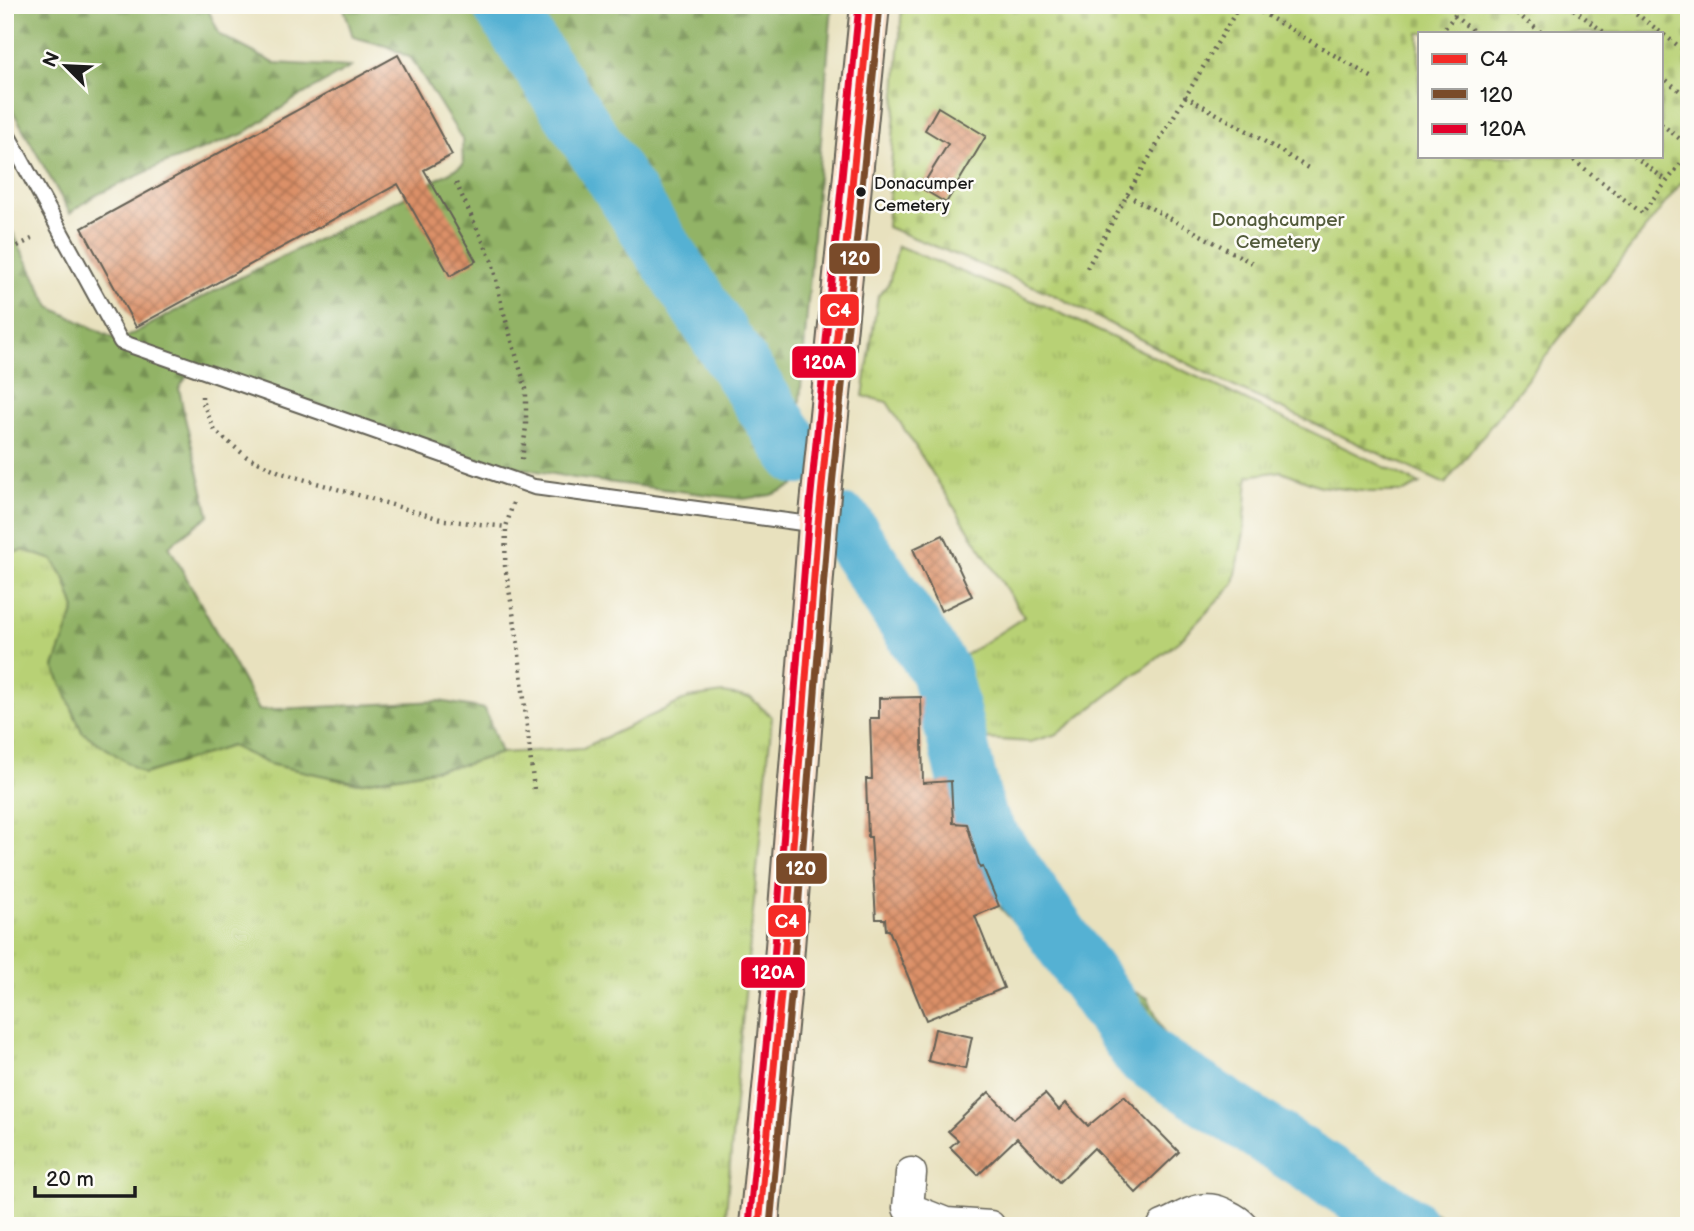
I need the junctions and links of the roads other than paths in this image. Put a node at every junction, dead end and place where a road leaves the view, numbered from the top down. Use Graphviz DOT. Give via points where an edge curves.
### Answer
graph roads {
  1 [pos="870,5"];
  2 [pos="5,130"];
  3 [pos="818,525"];
  4 [pos="911,1173"];
  5 [pos="759,1226"];
  6 [pos="990,1226"];
  7 [pos="1163,1226"];
  8 [pos="1243,1226"];
  1 -- 3 [label="main road"];
  2 -- 3 [label="lane" via="121,342 534,487"];
  3 -- 5 [label="main road"];
  4 -- 6 [label="street" via="908,1208 946,1223"];
  7 -- 8 [label="street" via="1192,1211 1214,1209"];
}
